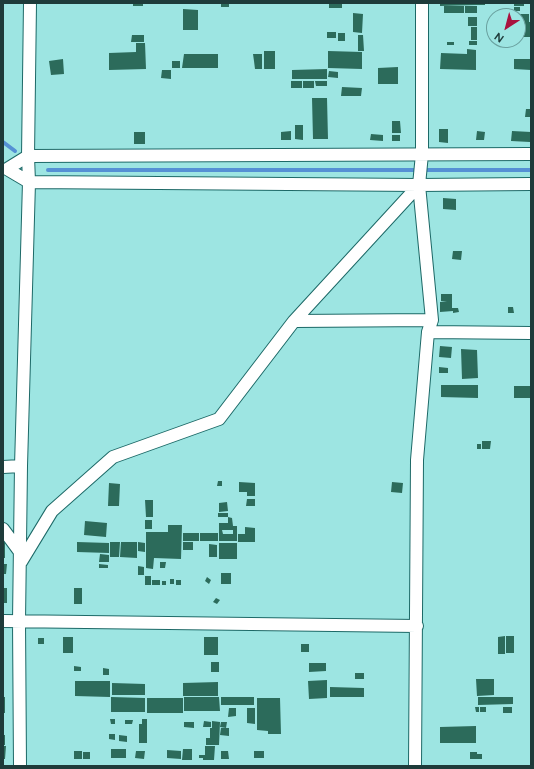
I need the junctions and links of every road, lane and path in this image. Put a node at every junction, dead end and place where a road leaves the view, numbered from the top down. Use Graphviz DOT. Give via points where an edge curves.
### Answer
graph roads {
  1 [pos="30,3"];
  2 [pos="422,3"];
  3 [pos="531,154"];
  4 [pos="28,156"];
  5 [pos="421,158"];
  6 [pos="5,169"];
  7 [pos="419,181"];
  8 [pos="28,182"];
  9 [pos="531,184"];
  10 [pos="294,321"];
  11 [pos="430,326"];
  12 [pos="531,332"];
  13 [pos="21,466"];
  14 [pos="3,467"];
  15 [pos="3,529"];
  16 [pos="20,557"];
  17 [pos="3,621"];
  18 [pos="19,621"];
  19 [pos="417,626"];
  20 [pos="20,766"];
  21 [pos="415,766"];
  1 -- 4 [label="street"];
  2 -- 5 [label="street"];
  3 -- 5 [label="street"];
  4 -- 5 [label="street"];
  4 -- 6 [label="street"];
  4 -- 8 [label="street"];
  5 -- 7 [label="street"];
  6 -- 8 [label="street"];
  7 -- 8 [label="street"];
  7 -- 9 [label="street"];
  7 -- 10 [label="street"];
  7 -- 11 [label="street"];
  8 -- 13 [label="street"];
  10 -- 11 [label="street"];
  10 -- 16 [label="street" via="219,419 113,457 52,511"];
  11 -- 12 [label="street"];
  11 -- 19 [label="street" via="417,460"];
  13 -- 14 [label="street"];
  13 -- 16 [label="street"];
  15 -- 16 [label="street"];
  16 -- 18 [label="street"];
  17 -- 18 [label="street"];
  18 -- 19 [label="street"];
  18 -- 20 [label="street"];
  19 -- 21 [label="street"];
}
